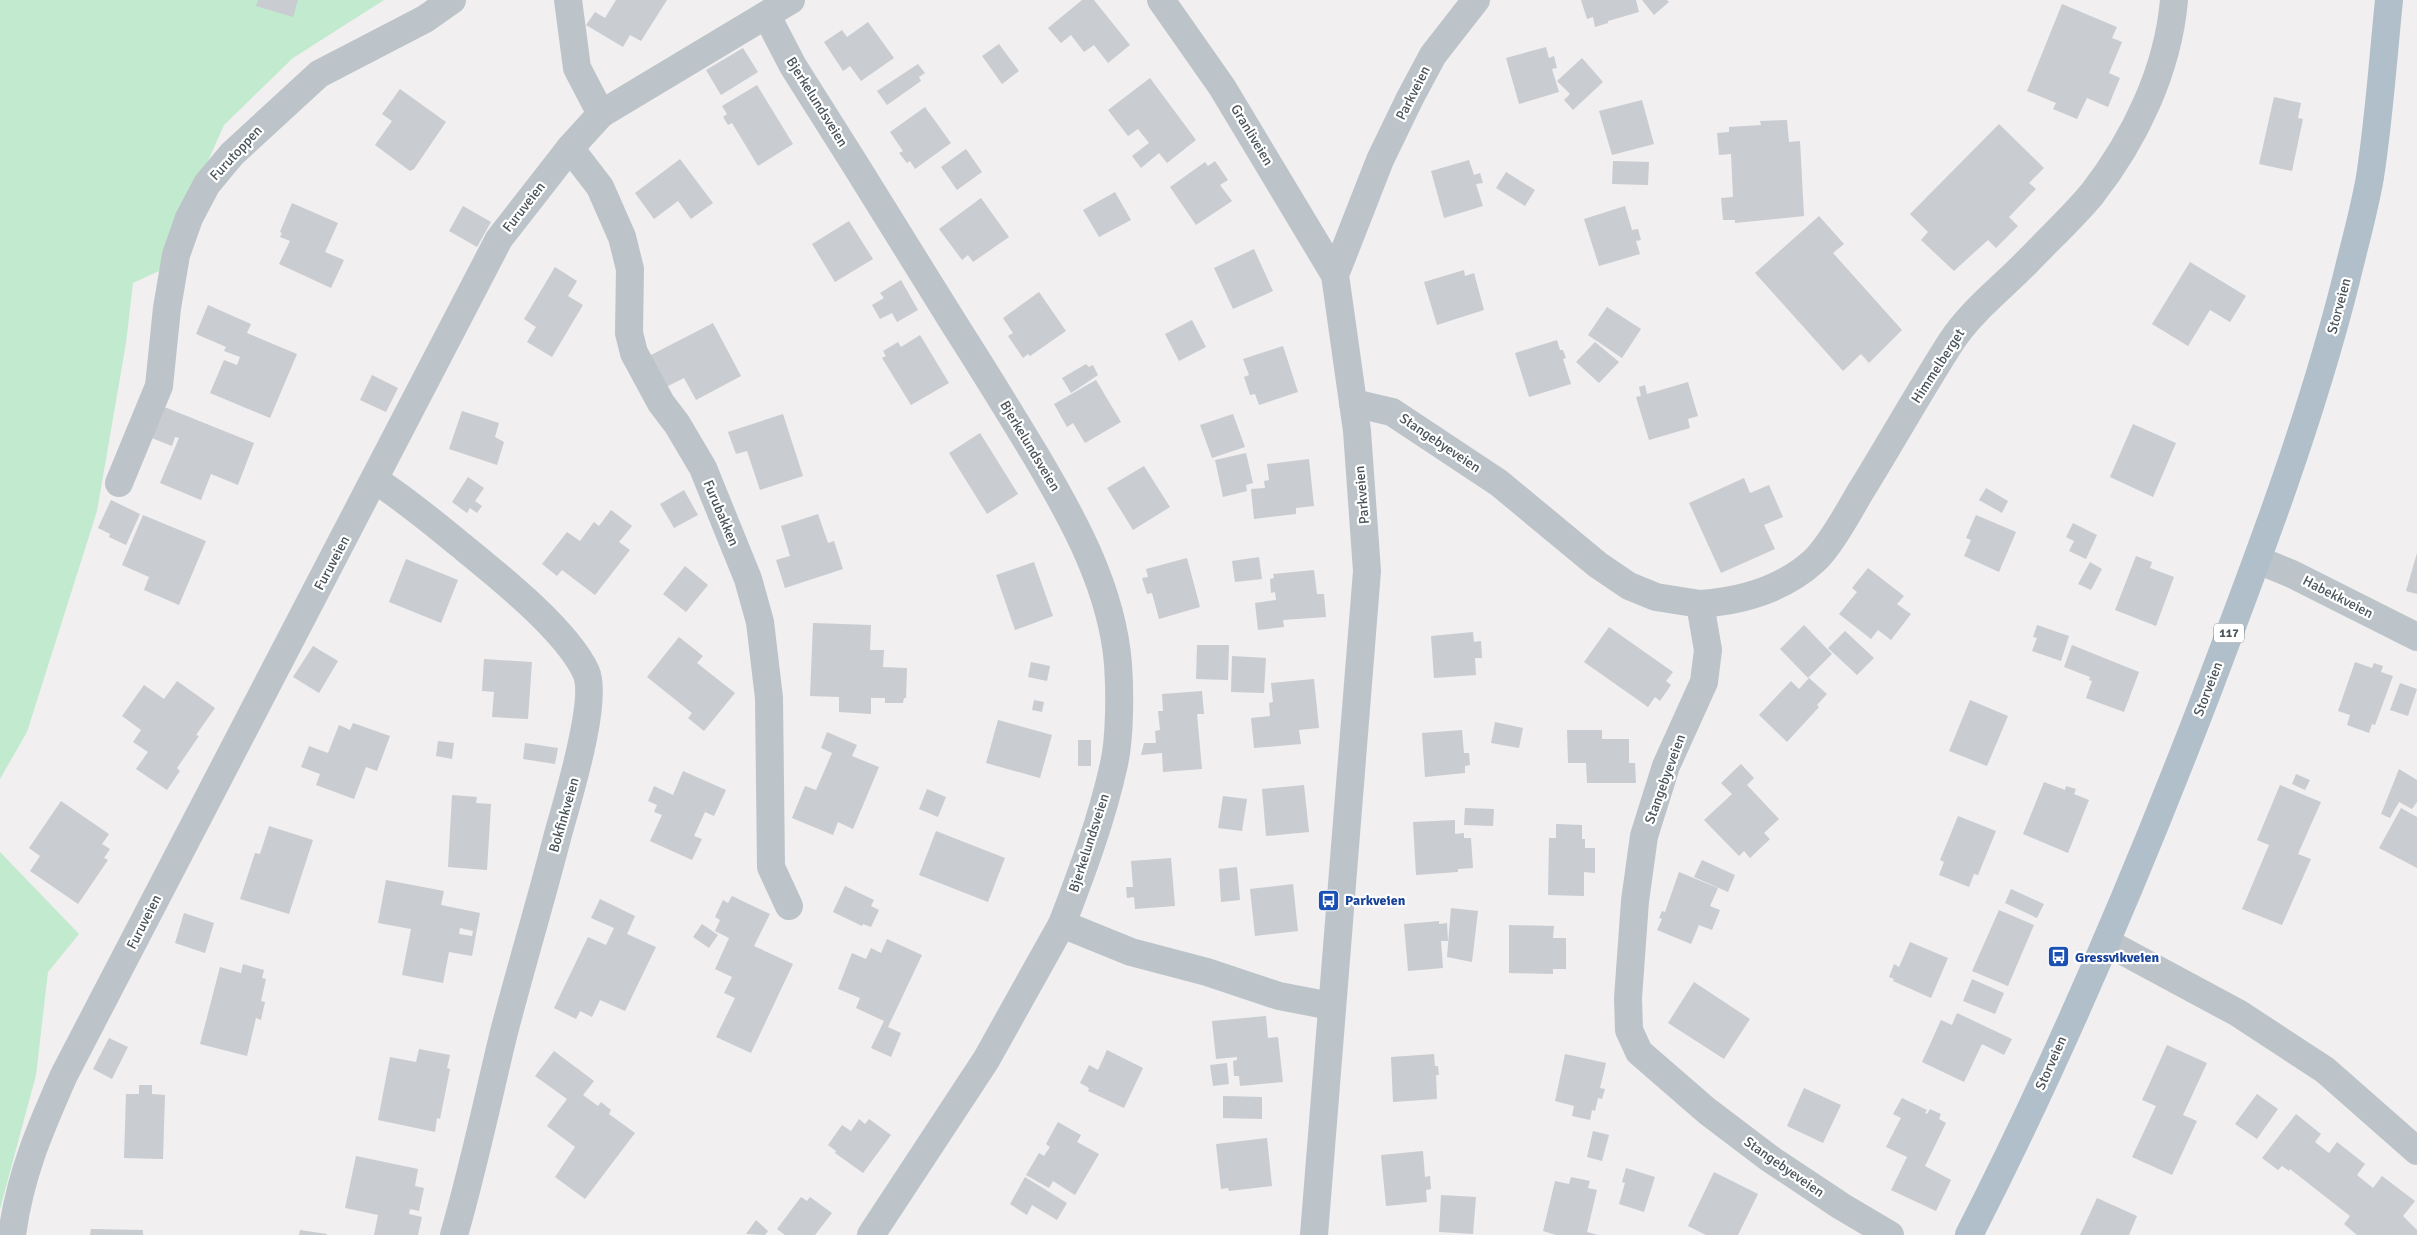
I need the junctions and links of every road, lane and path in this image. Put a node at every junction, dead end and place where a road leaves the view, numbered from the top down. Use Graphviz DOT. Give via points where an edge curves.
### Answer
graph roads {
  1 [pos="452,0"];
  2 [pos="568,0"];
  3 [pos="791,0"];
  4 [pos="1160,0"];
  5 [pos="1476,0"];
  6 [pos="2174,0"];
  7 [pos="2389,0"];
  8 [pos="767,16"];
  9 [pos="601,114"];
  10 [pos="570,148"];
  11 [pos="1335,275"];
  12 [pos="1354,403"];
  13 [pos="375,480"];
  14 [pos="119,483"];
  15 [pos="2258,560"];
  16 [pos="1700,604"];
  17 [pos="2417,637"];
  18 [pos="788,906"];
  19 [pos="1062,924"];
  20 [pos="2106,942"];
  21 [pos="1331,1006"];
  22 [pos="2417,1151"];
  23 [pos="12,1235"];
  24 [pos="454,1235"];
  25 [pos="871,1235"];
  26 [pos="1314,1235"];
  27 [pos="1890,1235"];
  28 [pos="1969,1235"];
  1 -- 14 [label="street, Furutoppen" via="425,19 319,74 232,154 208,184 189,218 153,329 159,386"];
  2 -- 9 [label="street" via="577,68"];
  3 -- 8 [label="street, Furuveien"];
  4 -- 11 [label="street, Granliveien" via="1222,87"];
  5 -- 11 [label="street, Parkveien" via="1433,55 1410,98 1380,160"];
  6 -- 16 [label="street, Himmelberget" via="2172,21 2154,85 2128,142 2091,194 2026,263 1989,296 1952,340 1843,521 1815,560 1787,580 1757,594 1730,602"];
  7 -- 15 [label="main road, Storveien / 117" via="2370,177 2357,234 2316,388"];
  8 -- 9 [label="street, Furuveien"];
  8 -- 19 [label="street, Bjerkelundsveien" via="793,66 998,391 1075,522 1096,574 1114,633 1118,665 1114,763 1084,867"];
  9 -- 10 [label="street, Furuveien"];
  10 -- 13 [label="street, Furuveien" via="499,239"];
  10 -- 18 [label="street, Furubakken" via="600,187 622,237 630,269 629,333 634,353 661,403 703,468 748,579 760,622 769,698 771,867"];
  11 -- 12 [label="street, Parkveien"];
  12 -- 16 [label="street, Stangebyeveien" via="1392,412 1490,477 1598,566 1629,586 1656,597"];
  12 -- 21 [label="street, Parkveien" via="1367,571"];
  13 -- 23 [label="street, Furuveien" via="64,1075 33,1144 16,1202"];
  13 -- 24 [label="street, Bokfinkveien" via="408,500 513,590 574,650 588,675 588,706 576,773"];
  15 -- 17 [label="street, Habekkveien"];
  15 -- 20 [label="main road, Storveien / 117" via="2162,810"];
  16 -- 27 [label="street, Stangebyeveien" via="1708,650 1704,682 1666,766 1644,836 1635,901 1629,1030 1639,1052 1707,1111 1769,1158"];
  19 -- 21 [label="street" via="1131,952 1279,996"];
  19 -- 25 [label="street, Bjerkelundsveien" via="986,1060"];
  20 -- 22 [label="street" via="2238,1013 2325,1070"];
  20 -- 28 [label="main road, Storveien / 117" via="2014,1147"];
  21 -- 26 [label="street, Parkveien"];
}
